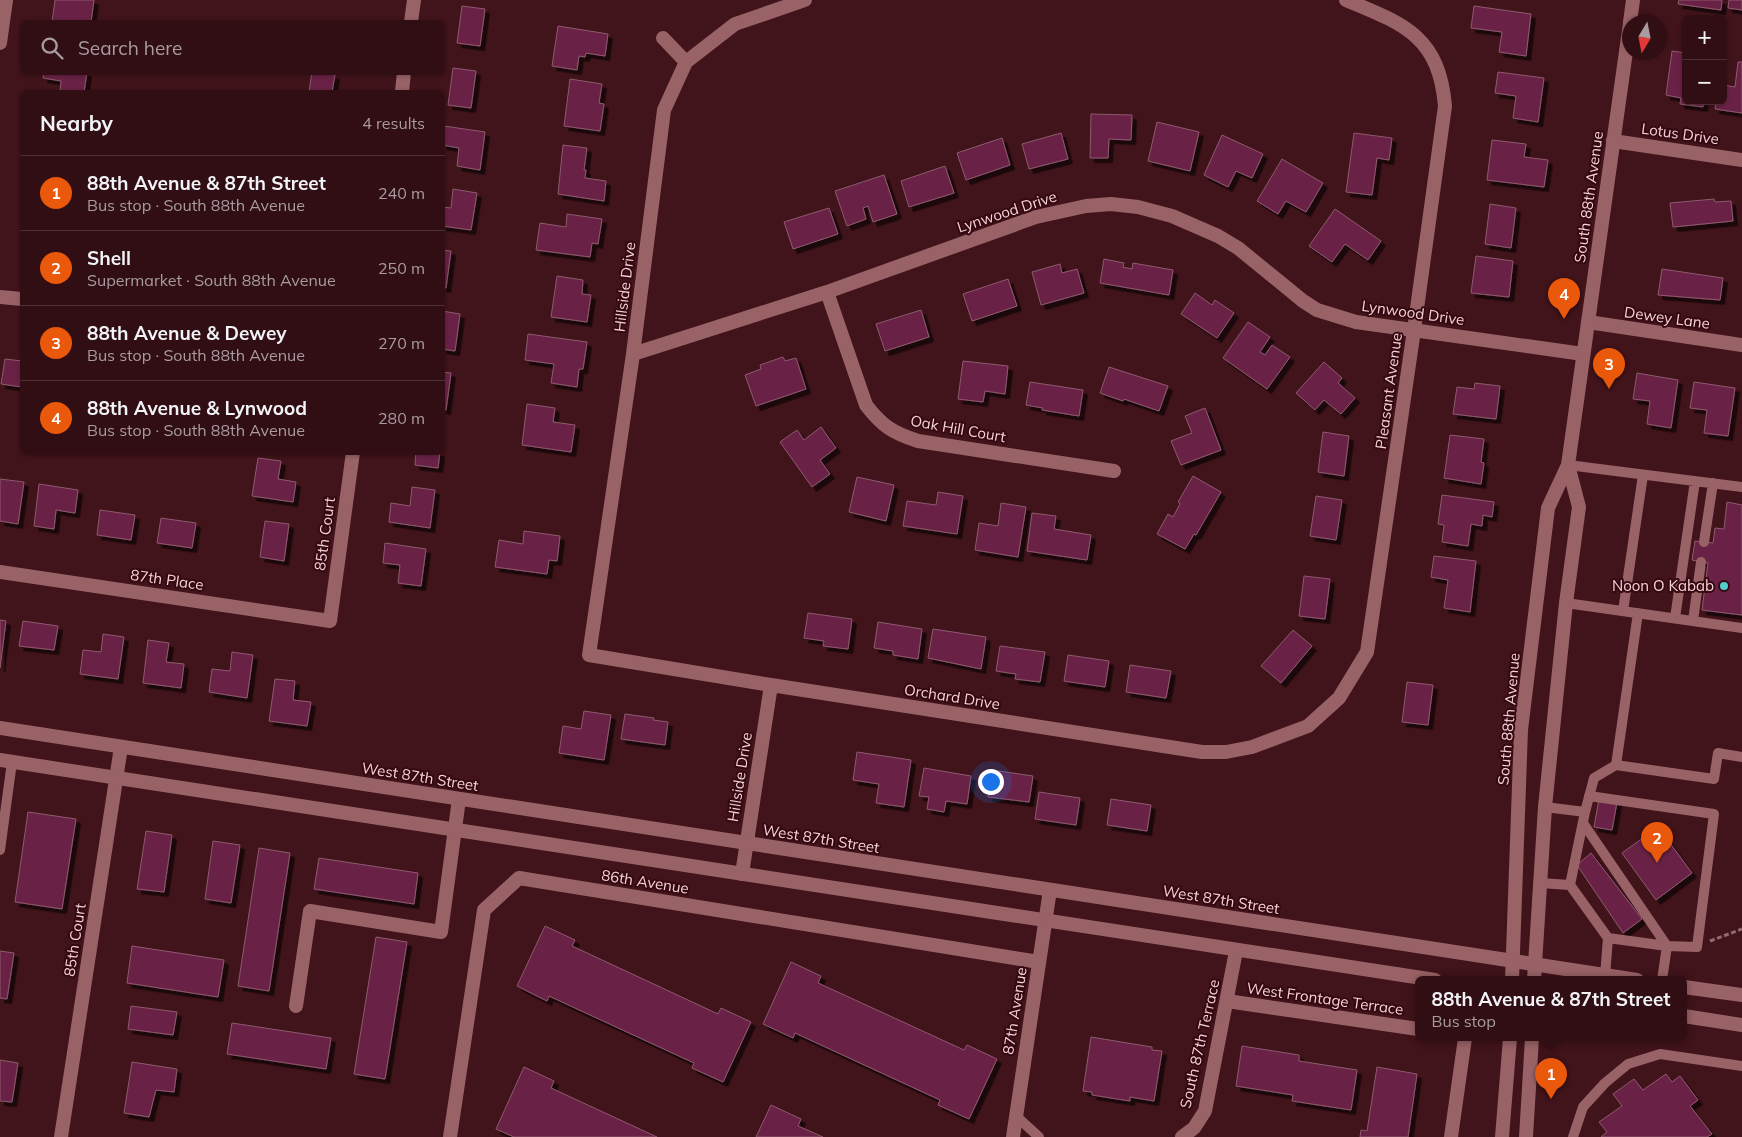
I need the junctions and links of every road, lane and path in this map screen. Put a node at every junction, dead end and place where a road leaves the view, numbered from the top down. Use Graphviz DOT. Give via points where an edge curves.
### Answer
graph roads {
  1 [pos="6,0"];
  2 [pos="414,0"];
  3 [pos="805,0"];
  4 [pos="1346,0"];
  5 [pos="1633,0"];
  6 [pos="1631,15"];
  7 [pos="411,20"];
  8 [pos="663,38"];
  9 [pos="0,43"];
  10 [pos="1625,60"];
  11 [pos="686,62"];
  12 [pos="404,75"];
  13 [pos="402,90"];
  14 [pos="1613,141"];
  15 [pos="1742,160"];
  16 [pos="827,292"];
  17 [pos="0,297"];
  18 [pos="20,299"];
  19 [pos="1588,322"];
  20 [pos="1414,330"];
  21 [pos="1742,345"];
  22 [pos="633,354"];
  23 [pos="1583,354"];
  24 [pos="353,455"];
  25 [pos="1568,465"];
  26 [pos="1114,471"];
  27 [pos="1643,475"];
  28 [pos="1695,481"];
  29 [pos="1712,483"];
  30 [pos="1742,487"];
  31 [pos="1704,542"];
  32 [pos="1701,562"];
  33 [pos="0,572"];
  34 [pos="1566,603"];
  35 [pos="1623,611"];
  36 [pos="1638,613"];
  37 [pos="1675,618"];
  38 [pos="330,621"];
  39 [pos="1693,621"];
  40 [pos="1742,628"];
  41 [pos="589,655"];
  42 [pos="771,685"];
  43 [pos="1308,726"];
  44 [pos="0,728"];
  45 [pos="121,747"];
  46 [pos="1742,757"];
  47 [pos="6,761"];
  48 [pos="1616,765"];
  49 [pos="116,777"];
  50 [pos="1589,796"];
  51 [pos="459,799"];
  52 [pos="1545,807"];
  53 [pos="1585,812"];
  54 [pos="1583,823"];
  55 [pos="454,829"];
  56 [pos="747,844"];
  57 [pos="0,850"];
  58 [pos="742,874"];
  59 [pos="1540,883"];
  60 [pos="1570,885"];
  61 [pos="1050,890"];
  62 [pos="1046,920"];
  63 [pos="1742,929"];
  64 [pos="1608,938"];
  65 [pos="1667,946"];
  66 [pos="1697,947"];
  67 [pos="1236,951"];
  68 [pos="1039,962"];
  69 [pos="1513,962"];
  70 [pos="1535,965"];
  71 [pos="1512,976"];
  72 [pos="1534,976"];
  73 [pos="1605,976"];
  74 [pos="1663,976"];
  75 [pos="1415,977"];
  76 [pos="1687,987"];
  77 [pos="1742,995"];
  78 [pos="1227,1001"];
  79 [pos="296,1006"];
  80 [pos="1687,1016"];
  81 [pos="1742,1024"];
  82 [pos="1415,1028"];
  83 [pos="1465,1041"];
  84 [pos="1510,1041"];
  85 [pos="1532,1041"];
  86 [pos="1742,1066"];
  87 [pos="1016,1116"];
  88 [pos="61,1137"];
  89 [pos="450,1137"];
  90 [pos="1012,1137"];
  91 [pos="1039,1137"];
  92 [pos="1182,1137"];
  93 [pos="1451,1137"];
  94 [pos="1502,1137"];
  95 [pos="1526,1137"];
  96 [pos="1573,1137"];
  1 -- 9 [label="street"];
  2 -- 7 [label="street"];
  3 -- 11 [label="street, Hillside Drive" via="735,24"];
  4 -- 20 [label="street, Pleasant Avenue" via="1391,19 1427,46 1443,85 1445,106"];
  5 -- 6 [label="street, South 88th Avenue"];
  8 -- 11 [label="street"];
  10 -- 14 [label="street, South 88th Avenue"];
  11 -- 22 [label="street, Hillside Drive" via="664,110"];
  12 -- 13 [label="street"];
  14 -- 15 [label="street, Lotus Drive"];
  14 -- 19 [label="street, South 88th Avenue"];
  16 -- 20 [label="street, Lynwood Drive" via="1036,217 1111,204 1172,216 1218,236 1317,310 1356,322"];
  16 -- 22 [label="street, Lynwood Drive"];
  16 -- 26 [label="street, Oak Hill Court" via="866,404 888,429 918,441"];
  17 -- 18 [label="street"];
  19 -- 21 [label="street, Dewey Lane"];
  19 -- 23 [label="street, South 88th Avenue"];
  20 -- 23 [label="street, Lynwood Drive"];
  20 -- 43 [label="street, Pleasant Avenue" via="1367,652 1339,698"];
  22 -- 41 [label="street, Hillside Drive"];
  23 -- 25 [label="street, South 88th Avenue"];
  24 -- 38 [label="street, 85th Court"];
  25 -- 27 [label="lane"];
  25 -- 34 [label="street, South 88th Avenue" via="1579,507"];
  25 -- 69 [label="street, South 88th Avenue" via="1548,508 1521,730"];
  27 -- 28 [label="lane"];
  27 -- 35 [label="lane"];
  28 -- 29 [label="lane"];
  28 -- 37 [label="lane"];
  29 -- 30 [label="lane"];
  29 -- 31 [label="lane"];
  32 -- 39 [label="lane"];
  33 -- 38 [label="street, 87th Place"];
  34 -- 35 [label="lane"];
  34 -- 52 [label="street, South 88th Avenue"];
  35 -- 36 [label="lane"];
  36 -- 37 [label="lane"];
  36 -- 48 [label="lane"];
  37 -- 39 [label="lane"];
  39 -- 40 [label="lane"];
  41 -- 42 [label="street, Orchard Drive"];
  42 -- 43 [label="street, Orchard Drive" via="1202,752 1252,747"];
  42 -- 56 [label="street, Hillside Drive"];
  44 -- 45 [label="street, West 87th Street"];
  45 -- 49 [label="street, 85th Court"];
  45 -- 51 [label="street, West 87th Street"];
  46 -- 48 [label="lane" via="1718,753 1714,779"];
  47 -- 49 [label="street"];
  47 -- 57 [label="lane"];
  48 -- 50 [label="lane" via="1594,778"];
  49 -- 55 [label="street"];
  49 -- 88 [label="street, 85th Court"];
  50 -- 53 [label="lane"];
  50 -- 66 [label="lane" via="1714,814"];
  51 -- 55 [label="street"];
  51 -- 56 [label="street, West 87th Street"];
  52 -- 53 [label="lane"];
  52 -- 59 [label="street, South 88th Avenue"];
  53 -- 54 [label="lane"];
  54 -- 60 [label="lane"];
  54 -- 65 [label="lane"];
  55 -- 58 [label="street"];
  55 -- 79 [label="street" via="441,932 310,911"];
  56 -- 58 [label="street, Hillside Drive"];
  56 -- 61 [label="street, West 87th Street"];
  58 -- 62 [label="street"];
  59 -- 60 [label="lane"];
  59 -- 70 [label="street, South 88th Avenue"];
  60 -- 64 [label="lane"];
  61 -- 62 [label="street, 87th Avenue"];
  61 -- 69 [label="street, West 87th Street"];
  62 -- 67 [label="street"];
  62 -- 68 [label="street, 87th Avenue"];
  63 -- 66 [label="path"];
  64 -- 65 [label="lane"];
  64 -- 73 [label="lane"];
  65 -- 66 [label="lane"];
  65 -- 74 [label="lane"];
  67 -- 75 [label="street"];
  67 -- 78 [label="street, South 87th Terrace"];
  68 -- 87 [label="street, 87th Avenue"];
  68 -- 89 [label="street, 86th Avenue" via="519,878 484,910"];
  69 -- 70 [label="street, West 87th Street"];
  69 -- 71 [label="street, South 88th Avenue"];
  70 -- 72 [label="street, South 88th Avenue"];
  70 -- 73 [label="street, West 87th Street"];
  76 -- 77 [label="street"];
  78 -- 82 [label="street, West Frontage Terrace"];
  78 -- 92 [label="street, South 87th Terrace" via="1205,1111 1194,1128"];
  80 -- 81 [label="street"];
  83 -- 93 [label="street"];
  84 -- 94 [label="street"];
  85 -- 95 [label="street"];
  86 -- 96 [label="lane" via="1660,1054 1628,1064 1604,1083 1583,1107"];
  87 -- 90 [label="street, 87th Avenue"];
  87 -- 91 [label="lane"];
}
